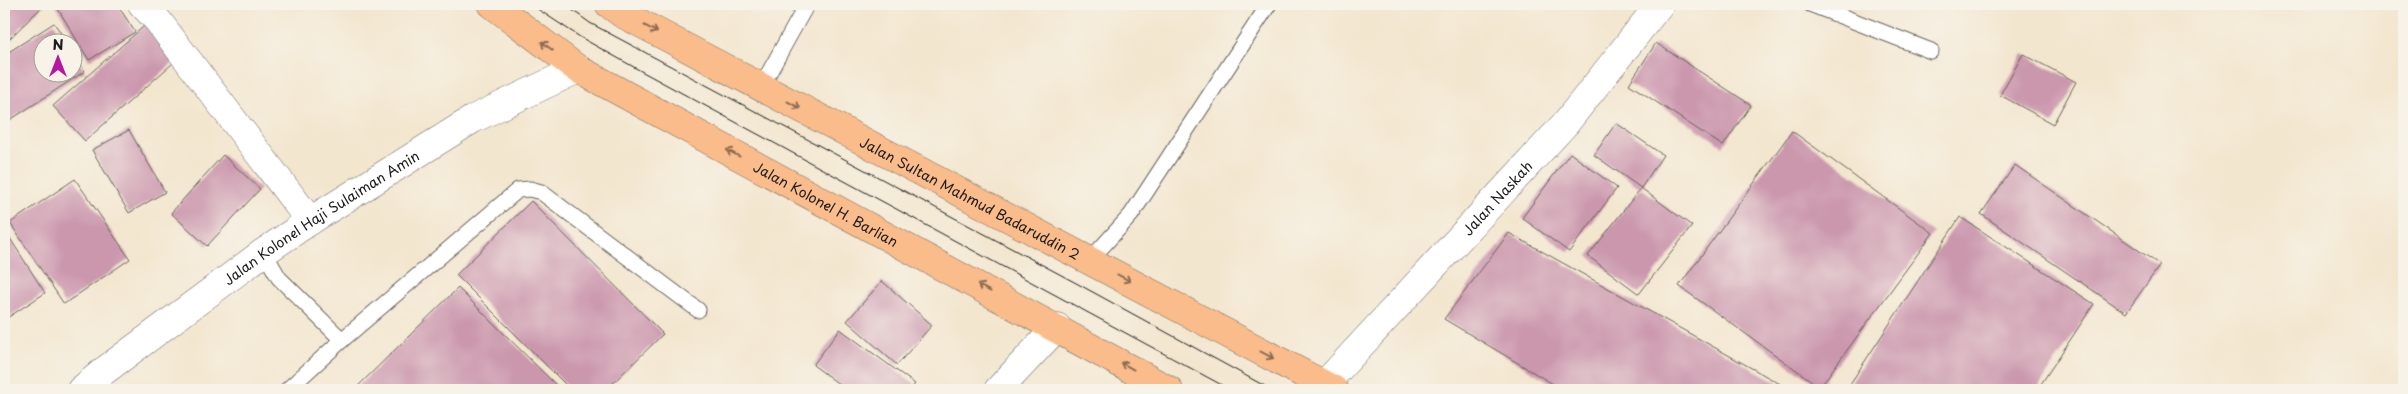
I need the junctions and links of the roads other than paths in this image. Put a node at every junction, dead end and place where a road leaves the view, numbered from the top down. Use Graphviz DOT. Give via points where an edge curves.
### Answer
graph roads {
  1 [pos="142,4"];
  2 [pos="492,4"];
  3 [pos="609,4"];
  4 [pos="806,4"];
  5 [pos="1269,4"];
  6 [pos="1660,4"];
  7 [pos="1810,4"];
  8 [pos="1931,51"];
  9 [pos="578,69"];
  10 [pos="761,87"];
  11 [pos="310,221"];
  12 [pos="264,252"];
  13 [pos="1090,260"];
  14 [pos="698,310"];
  15 [pos="1056,327"];
  16 [pos="342,340"];
  17 [pos="1329,388"];
  18 [pos="82,390"];
  19 [pos="287,390"];
  20 [pos="998,390"];
  21 [pos="1169,390"];
  1 -- 11 [label="street"];
  9 -- 2 [label="highway, Jalan Kolonel H. Barlian, one-way"];
  3 -- 10 [label="highway, Jalan Sultan Mahmud Badaruddin 2, one-way"];
  4 -- 10 [label="lane"];
  5 -- 13 [label="lane" via="1132,215"];
  6 -- 17 [label="street, Jalan Naskah" via="1565,124"];
  7 -- 8 [label="lane"];
  9 -- 11 [label="street, Jalan Kolonel Haji Sulaiman Amin" via="473,119"];
  15 -- 9 [label="highway, Jalan Kolonel H. Barlian, one-way"];
  10 -- 13 [label="highway, Jalan Sultan Mahmud Badaruddin 2, one-way"];
  11 -- 12 [label="street, Jalan Kolonel Haji Sulaiman Amin"];
  12 -- 16 [label="lane" via="279,278"];
  12 -- 18 [label="street, Jalan Kolonel Haji Sulaiman Amin"];
  13 -- 17 [label="highway, Jalan Sultan Mahmud Badaruddin 2, one-way"];
  14 -- 16 [label="lane" via="541,192 518,190"];
  15 -- 20 [label="street"];
  21 -- 15 [label="highway, Jalan Kolonel H. Barlian, one-way"];
  16 -- 19 [label="lane"];
}
